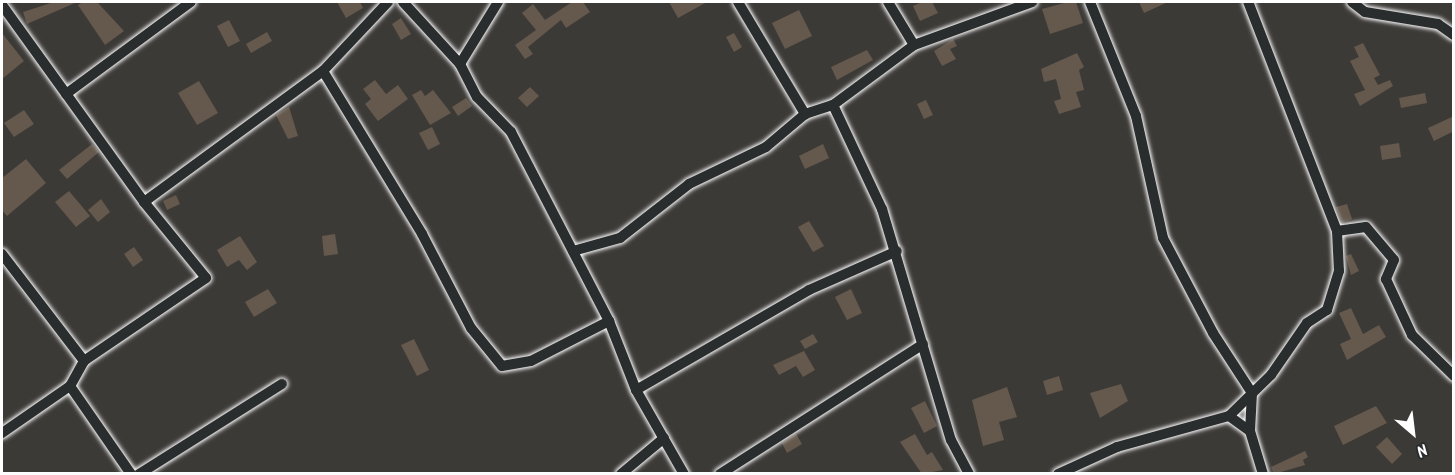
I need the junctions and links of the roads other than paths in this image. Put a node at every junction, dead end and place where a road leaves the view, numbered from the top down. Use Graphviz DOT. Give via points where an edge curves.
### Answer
graph roads {
  1 [pos="191,2"];
  2 [pos="388,2"];
  3 [pos="403,2"];
  4 [pos="498,2"];
  5 [pos="738,2"];
  6 [pos="888,2"];
  7 [pos="1032,2"];
  8 [pos="1090,2"];
  9 [pos="1248,2"];
  10 [pos="1352,2"];
  11 [pos="2,6"];
  12 [pos="1454,35"];
  13 [pos="914,45"];
  14 [pos="460,64"];
  15 [pos="323,71"];
  16 [pos="66,94"];
  17 [pos="833,105"];
  18 [pos="806,114"];
  19 [pos="144,202"];
  20 [pos="1337,231"];
  21 [pos="573,251"];
  22 [pos="897,251"];
  23 [pos="2,254"];
  24 [pos="609,321"];
  25 [pos="923,344"];
  26 [pos="84,361"];
  27 [pos="1454,376"];
  28 [pos="282,384"];
  29 [pos="70,386"];
  30 [pos="636,390"];
  31 [pos="1252,393"];
  32 [pos="1229,416"];
  33 [pos="1250,431"];
  34 [pos="2,433"];
  35 [pos="664,438"];
  36 [pos="131,474"];
  37 [pos="139,474"];
  38 [pos="621,474"];
  39 [pos="684,474"];
  40 [pos="720,474"];
  41 [pos="969,474"];
  42 [pos="1058,474"];
  43 [pos="1263,474"];
  1 -- 16 [label="street"];
  2 -- 15 [label="street"];
  3 -- 14 [label="street"];
  4 -- 14 [label="street"];
  5 -- 18 [label="street"];
  6 -- 13 [label="street"];
  7 -- 13 [label="street"];
  8 -- 31 [label="street" via="1136,116 1163,238 1213,333"];
  9 -- 20 [label="street"];
  10 -- 12 [label="street" via="1365,12 1438,24"];
  11 -- 16 [label="street"];
  13 -- 17 [label="street"];
  14 -- 21 [label="street" via="477,97 511,132"];
  15 -- 19 [label="street"];
  15 -- 24 [label="street" via="416,224 471,328 502,366 531,361"];
  16 -- 19 [label="street"];
  17 -- 18 [label="street"];
  17 -- 22 [label="street" via="882,209"];
  18 -- 21 [label="street" via="766,147 689,184 620,238"];
  19 -- 26 [label="street" via="206,278"];
  20 -- 27 [label="street" via="1366,227 1394,260 1386,279 1412,335"];
  20 -- 31 [label="street" via="1340,271 1327,310 1307,323 1271,375"];
  21 -- 24 [label="street"];
  22 -- 25 [label="street"];
  22 -- 30 [label="street" via="809,290"];
  23 -- 26 [label="street"];
  24 -- 30 [label="street"];
  25 -- 40 [label="street"];
  25 -- 41 [label="street" via="951,440"];
  26 -- 29 [label="street"];
  28 -- 37 [label="street"];
  29 -- 34 [label="street"];
  29 -- 36 [label="street"];
  30 -- 35 [label="street"];
  31 -- 32 [label="street"];
  31 -- 33 [label="street"];
  32 -- 33 [label="street"];
  32 -- 42 [label="street" via="1117,447"];
  33 -- 43 [label="street"];
  35 -- 38 [label="street"];
  35 -- 39 [label="street"];
}
